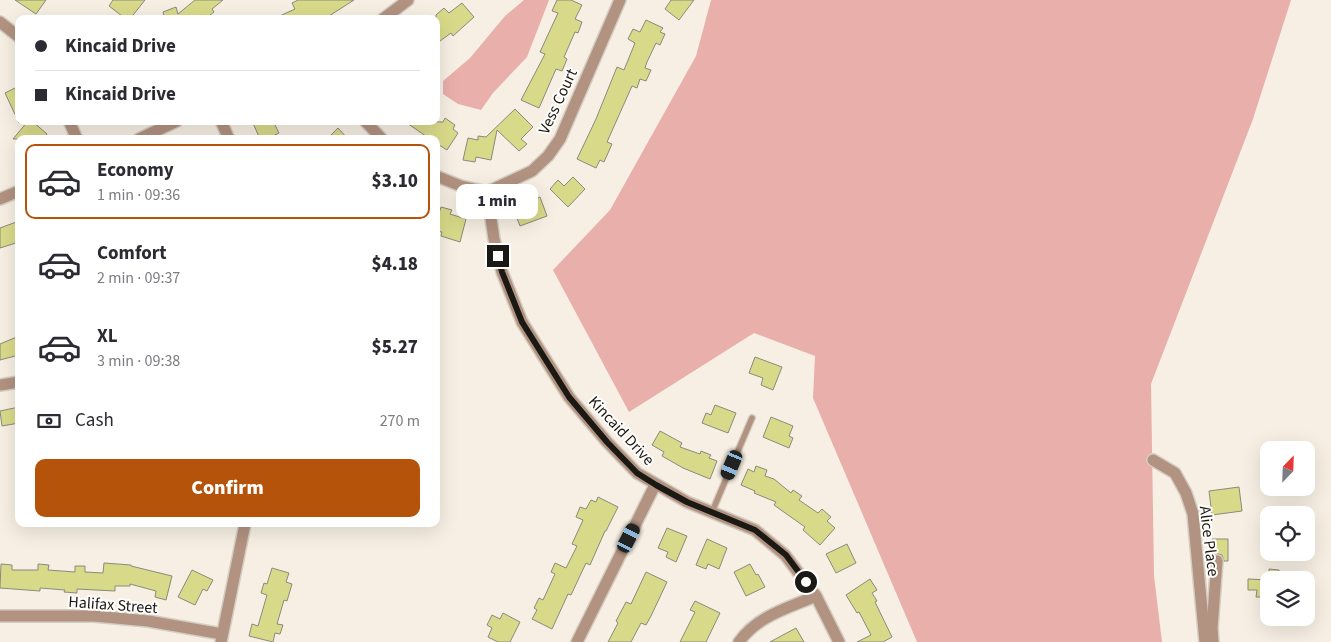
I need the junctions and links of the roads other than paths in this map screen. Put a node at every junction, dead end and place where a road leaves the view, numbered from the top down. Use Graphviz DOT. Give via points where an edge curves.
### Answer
graph roads {
  1 [pos="408,0"];
  2 [pos="620,0"];
  3 [pos="388,15"];
  4 [pos="0,22"];
  5 [pos="15,34"];
  6 [pos="169,125"];
  7 [pos="369,125"];
  8 [pos="147,135"];
  9 [pos="378,135"];
  10 [pos="440,178"];
  11 [pos="487,192"];
  12 [pos="15,193"];
  13 [pos="0,199"];
  14 [pos="15,383"];
  15 [pos="0,385"];
  16 [pos="752,418"];
  17 [pos="1152,460"];
  18 [pos="656,485"];
  19 [pos="712,512"];
  20 [pos="244,527"];
  21 [pos="1217,560"];
  22 [pos="816,596"];
  23 [pos="0,616"];
  24 [pos="222,638"];
  25 [pos="577,642"];
  26 [pos="739,642"];
  27 [pos="838,642"];
  28 [pos="1204,642"];
  29 [pos="1214,642"];
  1 -- 3 [label="street"];
  2 -- 11 [label="street, Vess Court" via="560,138 548,156 532,171"];
  4 -- 5 [label="street"];
  6 -- 8 [label="street"];
  7 -- 9 [label="street"];
  10 -- 11 [label="street"];
  11 -- 18 [label="street, Kincaid Drive" via="502,272 522,322 569,397 637,473"];
  12 -- 13 [label="street"];
  14 -- 15 [label="street"];
  16 -- 19 [label="lane"];
  17 -- 28 [label="street, Alice Place" via="1175,473 1190,503"];
  18 -- 19 [label="street, Kincaid Drive"];
  18 -- 25 [label="street"];
  19 -- 22 [label="street, Kincaid Drive" via="755,530 786,555"];
  20 -- 24 [label="street"];
  21 -- 29 [label="street" via="1212,628"];
  22 -- 26 [label="street" via="762,618"];
  22 -- 27 [label="street, Kincaid Drive"];
  23 -- 24 [label="street, Halifax Street" via="94,616 148,621"];
}
